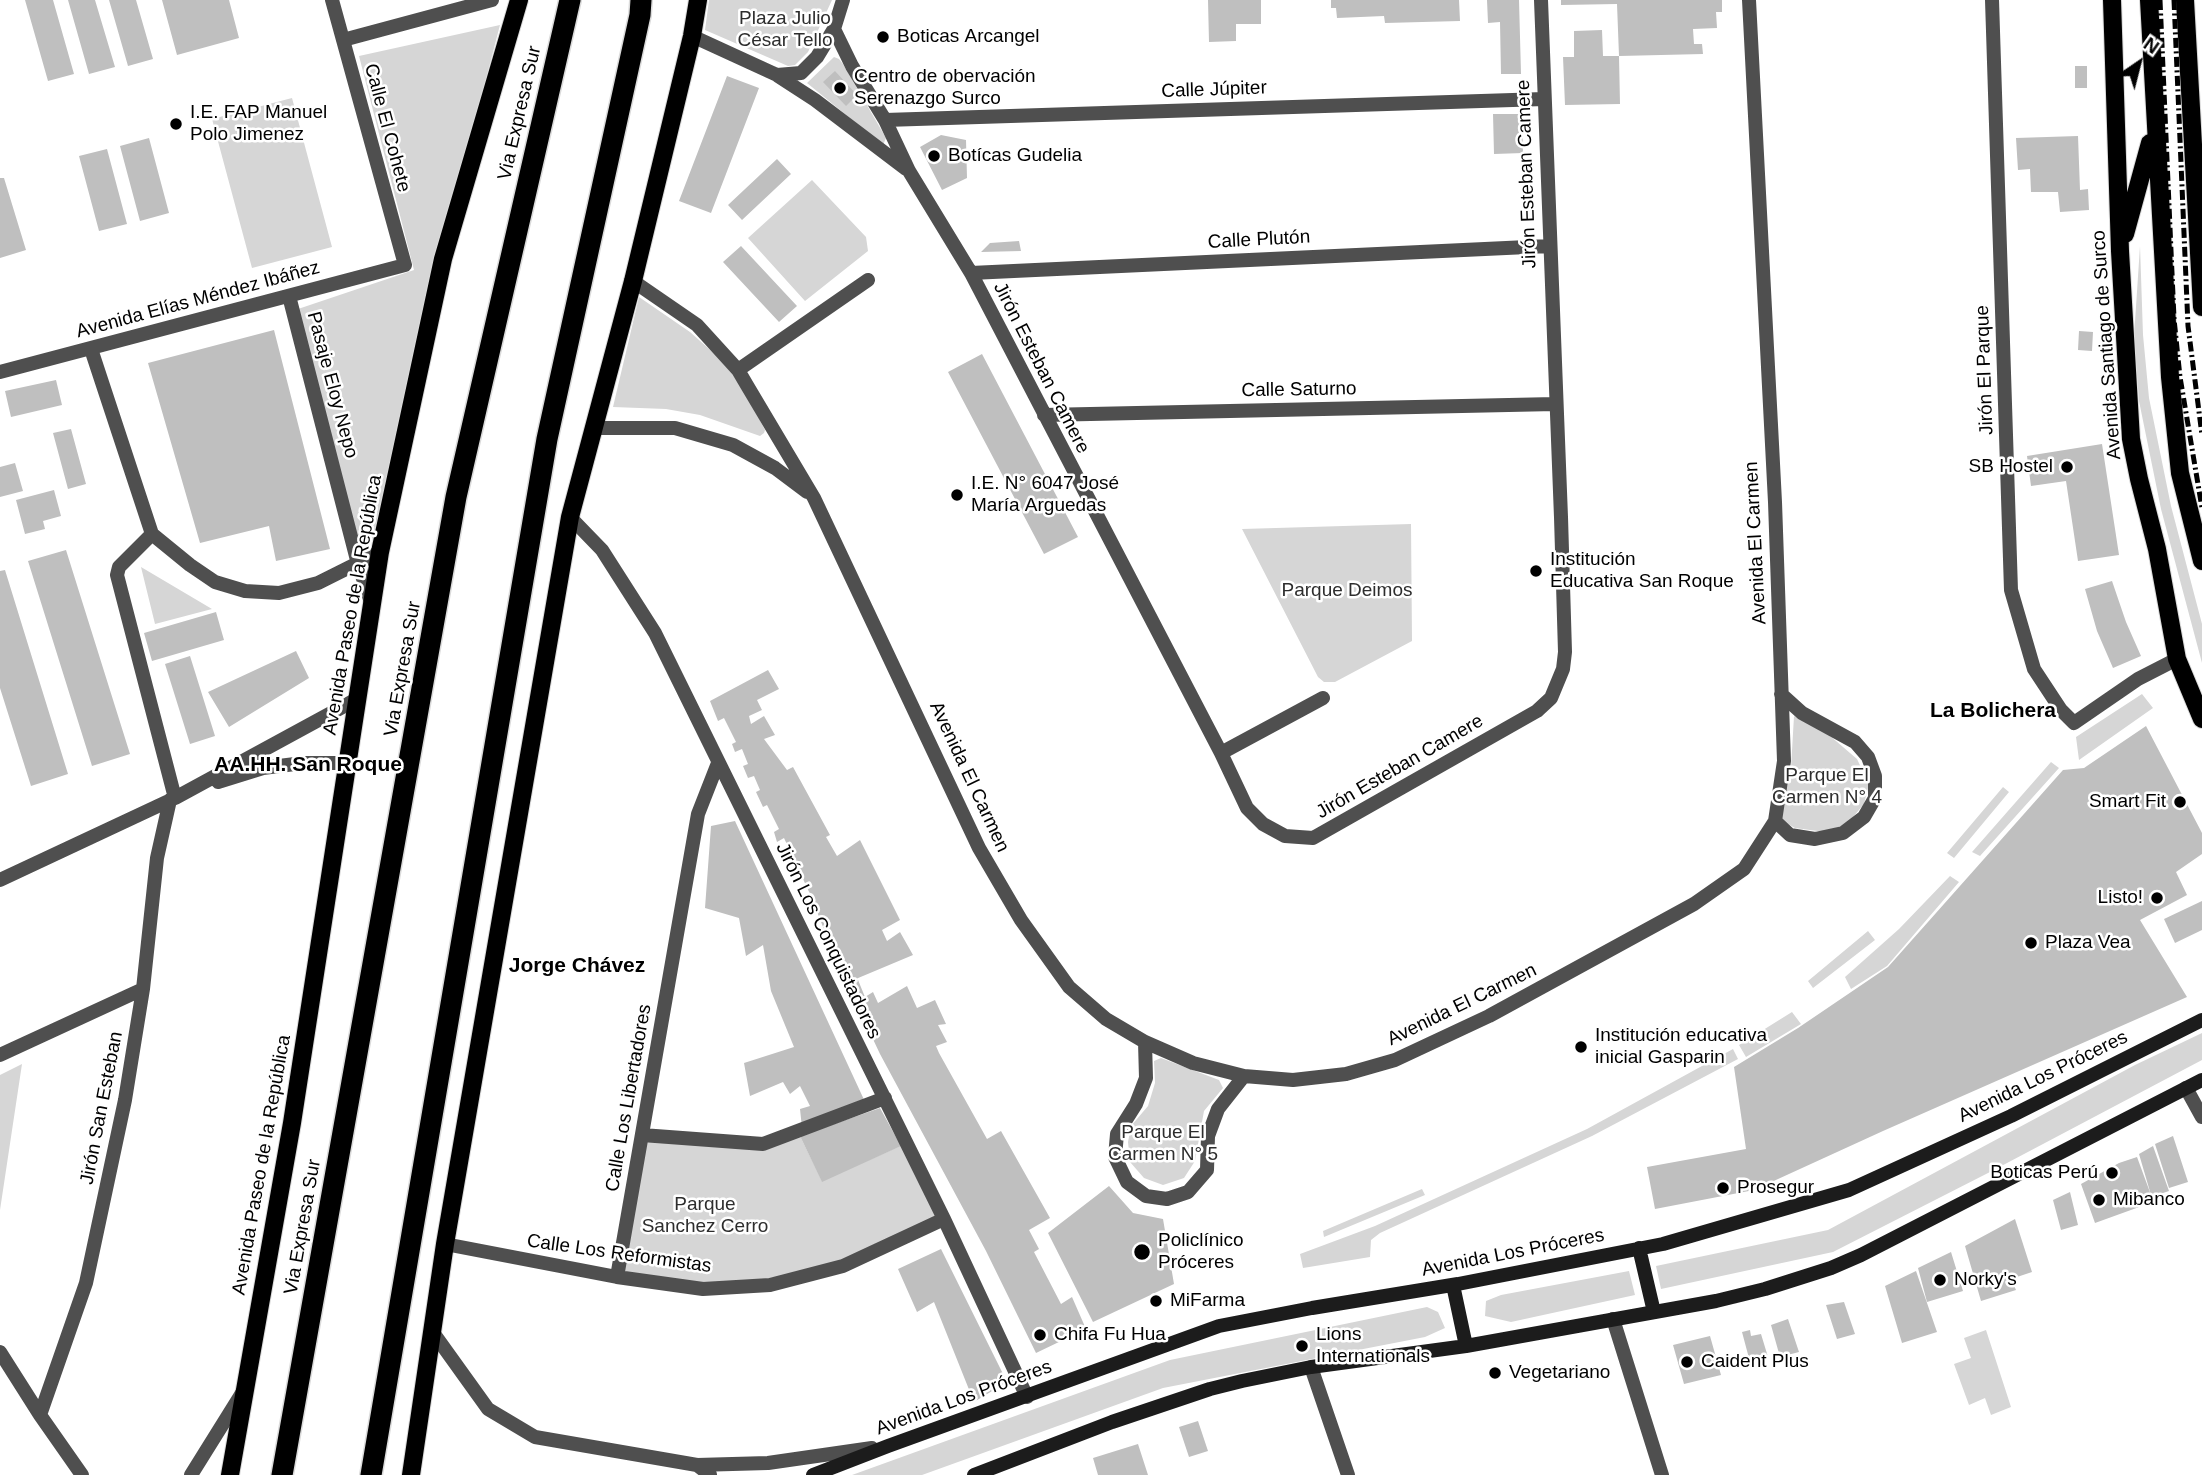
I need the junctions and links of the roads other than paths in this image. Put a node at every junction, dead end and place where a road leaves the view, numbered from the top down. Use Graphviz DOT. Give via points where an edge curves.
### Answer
graph roads {
  1 [pos="332,0"];
  2 [pos="492,0"];
  3 [pos="519,0"];
  4 [pos="570,0"];
  5 [pos="641,0"];
  6 [pos="698,0"];
  7 [pos="843,0"];
  8 [pos="1541,0"];
  9 [pos="1749,0"];
  10 [pos="1992,0"];
  11 [pos="2112,0"];
  12 [pos="2148,0"];
  13 [pos="2185,0"];
  14 [pos="834,29"];
  15 [pos="692,36"];
  16 [pos="343,40"];
  17 [pos="777,75"];
  18 [pos="1544,99"];
  19 [pos="885,120"];
  20 [pos="2154,129"];
  21 [pos="909,170"];
  22 [pos="1549,246"];
  23 [pos="2120,251"];
  24 [pos="405,265"];
  25 [pos="971,273"];
  26 [pos="868,280"];
  27 [pos="633,281"];
  28 [pos="289,296"];
  29 [pos="2202,307"];
  30 [pos="91,349"];
  31 [pos="738,370"];
  32 [pos="0,372"];
  33 [pos="1555,404"];
  34 [pos="1044,415"];
  35 [pos="594,428"];
  36 [pos="814,498"];
  37 [pos="570,517"];
  38 [pos="152,534"];
  39 [pos="380,552"];
  40 [pos="2202,561"];
  41 [pos="359,564"];
  42 [pos="372,606"];
  43 [pos="2176,659"];
  44 [pos="1781,694"];
  45 [pos="1323,698"];
  46 [pos="357,699"];
  47 [pos="2202,719"];
  48 [pos="1221,753"];
  49 [pos="348,763"];
  50 [pos="718,763"];
  51 [pos="190,790"];
  52 [pos="172,799"];
  53 [pos="1775,821"];
  54 [pos="0,880"];
  55 [pos="143,989"];
  56 [pos="2202,1020"];
  57 [pos="1145,1042"];
  58 [pos="0,1055"];
  59 [pos="1244,1076"];
  60 [pos="2202,1080"];
  61 [pos="2186,1088"];
  62 [pos="884,1098"];
  63 [pos="2202,1117"];
  64 [pos="642,1135"];
  65 [pos="944,1219"];
  66 [pos="445,1244"];
  67 [pos="1639,1248"];
  68 [pos="617,1277"];
  69 [pos="1453,1285"];
  70 [pos="1654,1312"];
  71 [pos="1613,1319"];
  72 [pos="432,1331"];
  73 [pos="1466,1346"];
  74 [pos="0,1352"];
  75 [pos="1311,1367"];
  76 [pos="244,1390"];
  77 [pos="1027,1397"];
  78 [pos="40,1415"];
  79 [pos="888,1446"];
  80 [pos="697,1465"];
  81 [pos="982,1474"];
  82 [pos="82,1475"];
  83 [pos="191,1475"];
  84 [pos="230,1475"];
  85 [pos="282,1475"];
  86 [pos="371,1475"];
  87 [pos="411,1475"];
  88 [pos="710,1475"];
  89 [pos="813,1475"];
  90 [pos="1348,1475"];
  91 [pos="1662,1475"];
  1 -- 16 [label="street, Calle El Cohete"];
  2 -- 16 [label="street"];
  3 -- 39 [label="main road, Avenida Paseo de la República" via="443,259"];
  4 -- 85 [label="highway, Via Expresa Sur" via="456,497"];
  5 -- 86 [label="highway" via="547,439"];
  6 -- 15 [label="main road"];
  7 -- 14 [label="street"];
  8 -- 18 [label="street, Jirón Esteban Camere"];
  9 -- 44 [label="street, Avenida El Carmen"];
  10 -- 43 [label="street, Jirón El Parque" via="2011,590 2034,669 2074,723"];
  11 -- 23 [label="main road, Avenida Santiago de Surco"];
  12 -- 20 [label="main road"];
  13 -- 29 [label="main road"];
  14 -- 17 [label="street" via="802,74"];
  14 -- 19 [label="street, Jirón Esteban Camere"];
  15 -- 17 [label="street, Jirón Esteban Camere"];
  15 -- 27 [label="main road"];
  16 -- 24 [label="street, Calle El Cohete"];
  17 -- 21 [label="street, Jirón Esteban Camere"];
  18 -- 19 [label="street, Calle Júpiter"];
  18 -- 22 [label="street, Jirón Esteban Camere"];
  19 -- 21 [label="street, Jirón Esteban Camere"];
  20 -- 23 [label="main road"];
  20 -- 40 [label="main road" via="2179,459"];
  21 -- 25 [label="street, Jirón Esteban Camere"];
  22 -- 25 [label="street, Calle Plutón"];
  22 -- 33 [label="street, Jirón Esteban Camere"];
  23 -- 43 [label="main road, Avenida Santiago de Surco" via="2132,439"];
  24 -- 28 [label="street, Avenida Elías Méndez Ibáñez"];
  25 -- 34 [label="street, Jirón Esteban Camere"];
  26 -- 31 [label="street"];
  27 -- 31 [label="street, Avenida El Carmen" via="697,325"];
  27 -- 35 [label="main road"];
  28 -- 30 [label="street, Avenida Elías Méndez Ibáñez"];
  28 -- 41 [label="street, Pasaje Eloy Nepo"];
  30 -- 32 [label="street, Avenida Elías Méndez Ibáñez"];
  30 -- 38 [label="street"];
  31 -- 36 [label="street, Avenida El Carmen"];
  33 -- 34 [label="street, Calle Saturno"];
  33 -- 48 [label="street, Jirón Esteban Camere" via="1565,652 1560,681 1551,698 1537,711 1313,838 1286,836 1263,824 1247,808"];
  34 -- 48 [label="street, Jirón Esteban Camere"];
  35 -- 36 [label="street" via="675,428 733,444"];
  35 -- 37 [label="main road"];
  36 -- 57 [label="street, Avenida El Carmen" via="979,848 1021,920 1069,987 1106,1019"];
  37 -- 50 [label="street, Jirón Los Conquistadores" via="606,557 655,633"];
  37 -- 66 [label="main road"];
  38 -- 41 [label="street" via="215,582 245,591 279,593 318,583"];
  38 -- 52 [label="street, Jirón San Esteban" via="119,566 117,575"];
  39 -- 41 [label="street"];
  39 -- 42 [label="main road, Avenida Paseo de la República"];
  41 -- 42 [label="street, Pasaje Eloy Nepo"];
  42 -- 46 [label="main road, Avenida Paseo de la República"];
  43 -- 47 [label="main road, Avenida Santiago de Surco"];
  44 -- 53 [label="street, Avenida El Carmen" via="1784,761"];
  44 -- 53 [label="street" via="1802,713 1855,742 1868,757 1875,776 1875,798 1864,817 1843,833 1815,839 1790,835"];
  45 -- 48 [label="street"];
  46 -- 49 [label="main road, Avenida Paseo de la República"];
  46 -- 51 [label="street"];
  49 -- 51 [label="street" via="263,768"];
  49 -- 76 [label="main road, Avenida Paseo de la República" via="292,1123"];
  50 -- 62 [label="street, Jirón Los Conquistadores"];
  50 -- 64 [label="street, Calle Los Libertadores" via="698,814"];
  51 -- 52 [label="street"];
  52 -- 54 [label="street"];
  52 -- 55 [label="street, Jirón San Esteban" via="158,858"];
  53 -- 59 [label="street, Avenida El Carmen" via="1744,869 1695,904 1489,1017 1395,1060 1346,1074 1293,1080"];
  55 -- 58 [label="street"];
  55 -- 78 [label="street, Jirón San Esteban" via="86,1283"];
  56 -- 67 [label="main road, Avenida Los Próceres" via="1849,1191"];
  57 -- 59 [label="street, Avenida El Carmen" via="1193,1063"];
  57 -- 59 [label="street" via="1146,1078 1117,1134 1115,1157 1127,1182 1146,1196 1167,1199 1188,1192 1207,1170 1208,1136 1218,1109"];
  60 -- 61 [label="main road"];
  61 -- 63 [label="street"];
  61 -- 70 [label="main road" via="1830,1268 1765,1289"];
  62 -- 64 [label="street" via="763,1144"];
  62 -- 65 [label="street, Jirón Los Conquistadores"];
  64 -- 68 [label="street, Calle Los Libertadores"];
  65 -- 68 [label="street, Calle Los Reformistas" via="843,1266 770,1285 703,1289"];
  65 -- 77 [label="street, Jirón Los Conquistadores"];
  66 -- 68 [label="street, Calle Los Reformistas"];
  66 -- 72 [label="main road"];
  67 -- 69 [label="main road, Avenida Los Próceres"];
  67 -- 70 [label="main road"];
  69 -- 73 [label="main road"];
  69 -- 77 [label="main road, Avenida Los Próceres" via="1219,1326"];
  70 -- 71 [label="main road"];
  71 -- 73 [label="main road"];
  71 -- 91 [label="street"];
  72 -- 80 [label="street" via="488,1409 536,1437"];
  72 -- 87 [label="main road"];
  73 -- 75 [label="main road"];
  74 -- 78 [label="street"];
  75 -- 81 [label="main road" via="1210,1389"];
  75 -- 90 [label="street"];
  76 -- 83 [label="street"];
  76 -- 84 [label="main road, Avenida Paseo de la República"];
  77 -- 79 [label="main road, Avenida Los Próceres"];
  78 -- 82 [label="street"];
  79 -- 80 [label="street" via="768,1463"];
  79 -- 89 [label="main road, Avenida Los Próceres"];
  80 -- 88 [label="street"];
}
